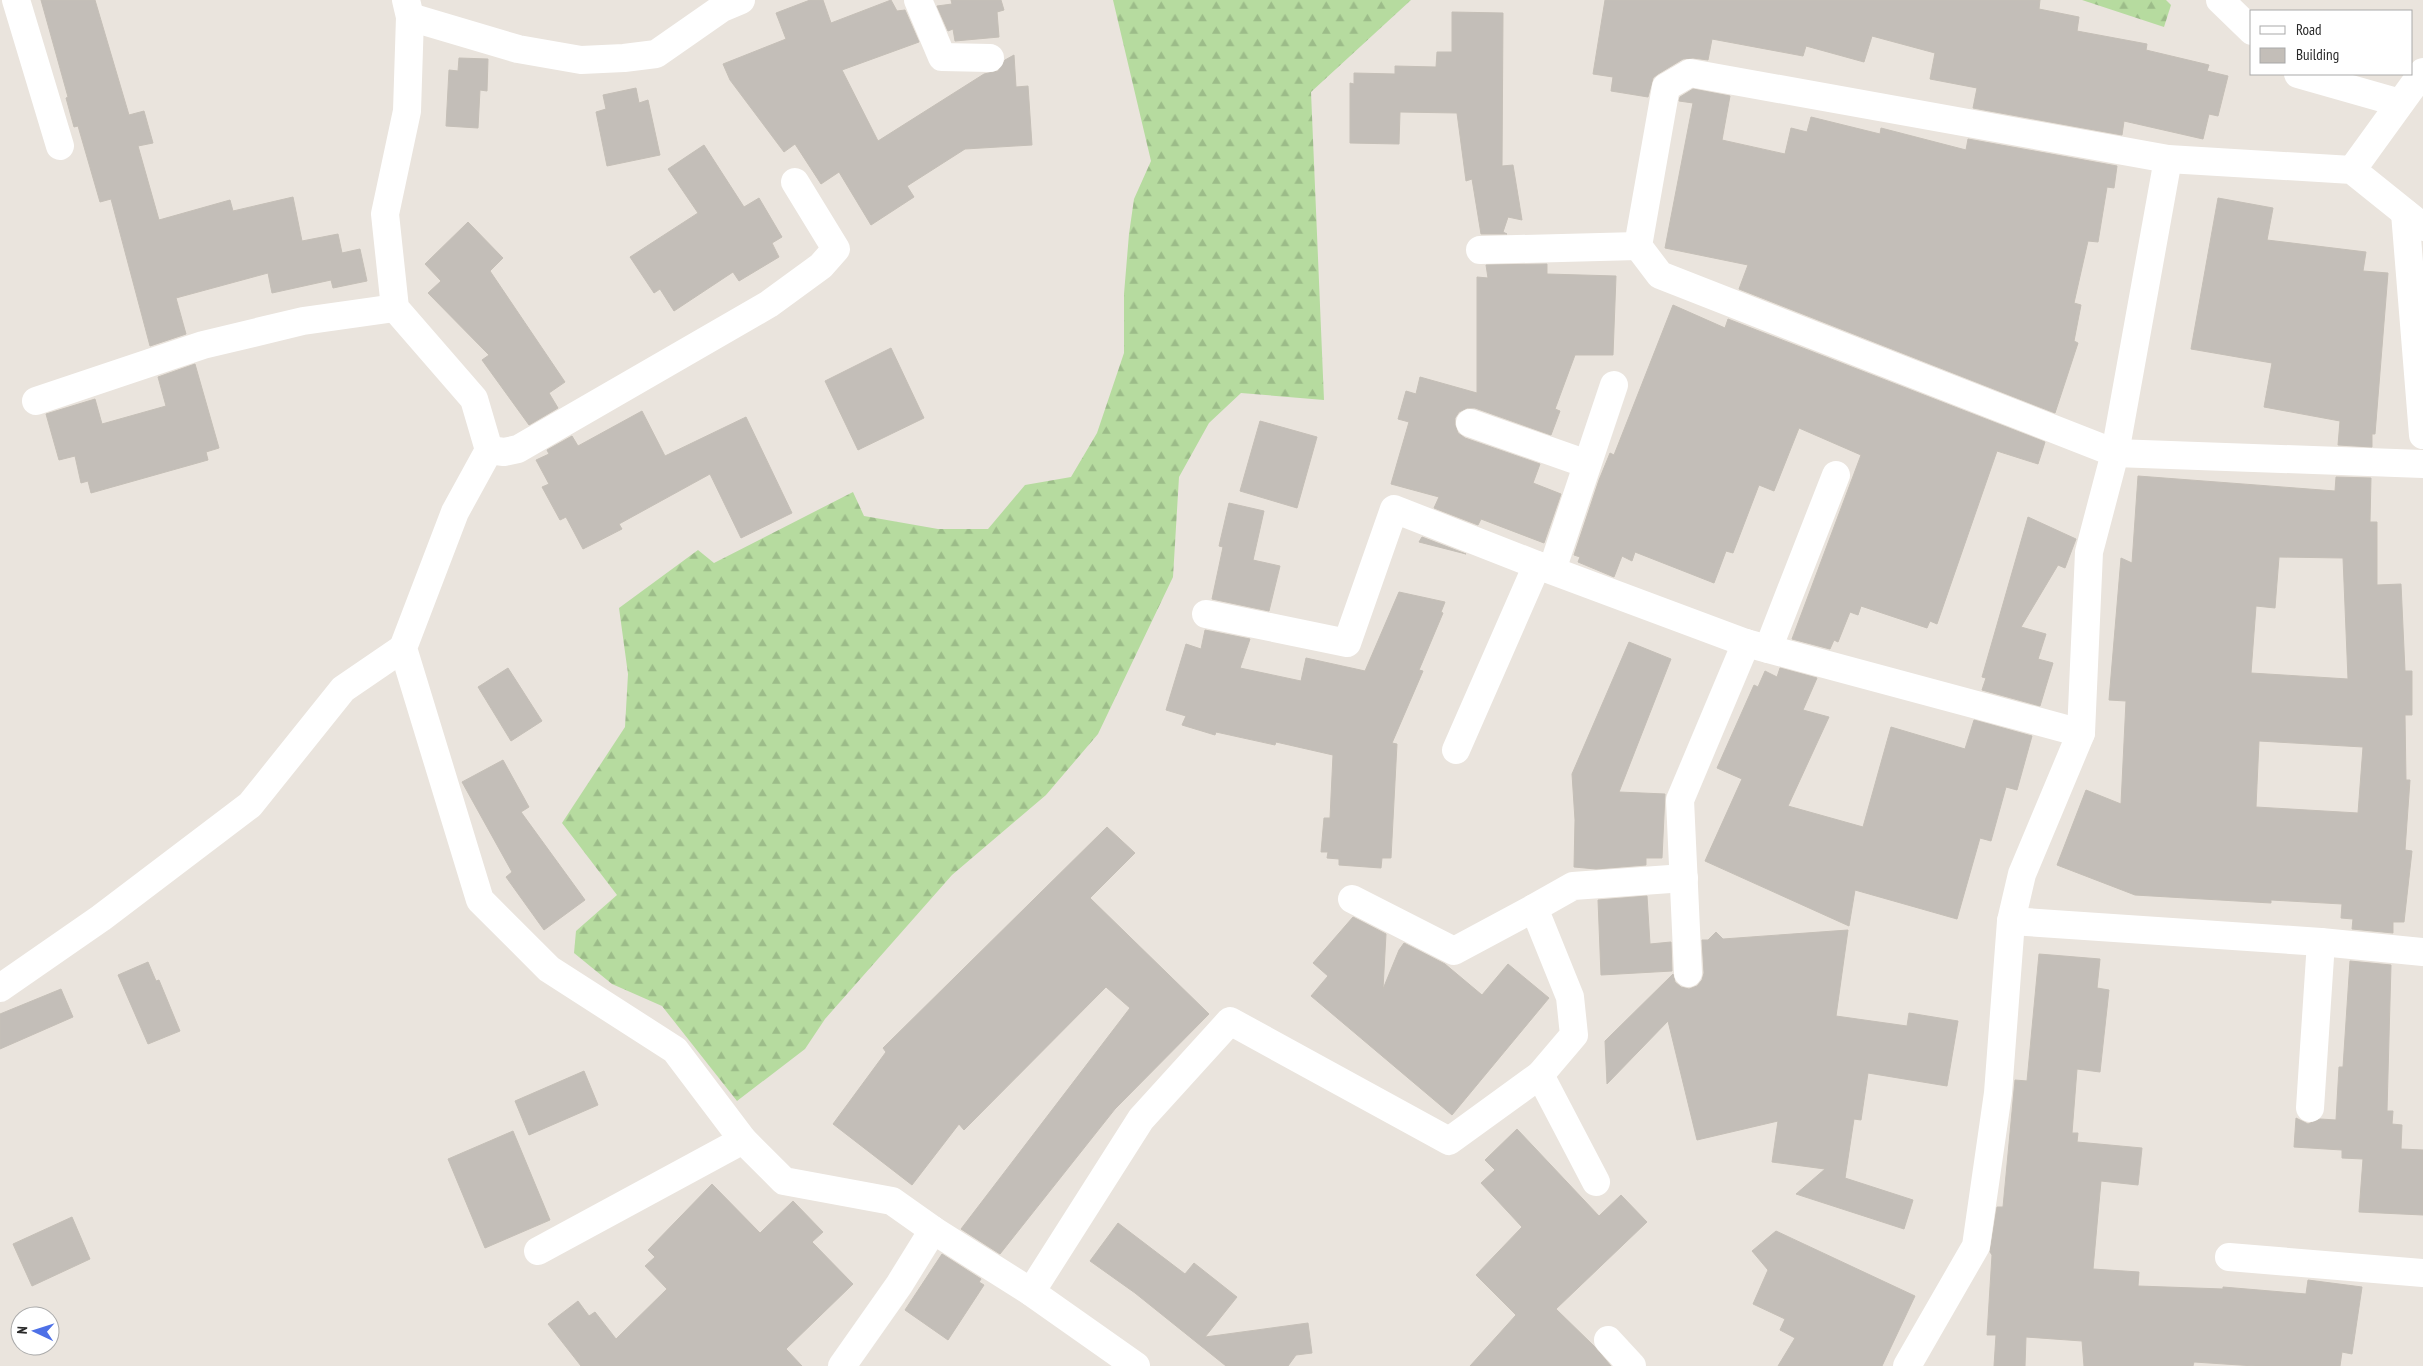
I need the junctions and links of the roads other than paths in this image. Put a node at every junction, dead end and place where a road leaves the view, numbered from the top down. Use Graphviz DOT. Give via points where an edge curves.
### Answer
graph roads {
  1 [pos="16,0"];
  2 [pos="741,0"];
  3 [pos="918,0"];
  4 [pos="2220,0"];
  5 [pos="408,9"];
  6 [pos="2250,29"];
  7 [pos="990,58"];
  8 [pos="2423,72"];
  9 [pos="2302,75"];
  10 [pos="2400,103"];
  11 [pos="60,146"];
  12 [pos="2168,159"];
  13 [pos="2352,170"];
  14 [pos="795,182"];
  15 [pos="2414,220"];
  16 [pos="1638,246"];
  17 [pos="1480,250"];
  18 [pos="395,308"];
  19 [pos="1614,385"];
  20 [pos="36,401"];
  21 [pos="1470,423"];
  22 [pos="2423,434"];
  23 [pos="489,450"];
  24 [pos="2116,452"];
  25 [pos="1587,464"];
  26 [pos="2423,464"];
  27 [pos="1836,475"];
  28 [pos="1544,568"];
  29 [pos="1206,614"];
  30 [pos="1757,646"];
  31 [pos="403,648"];
  32 [pos="2081,732"];
  33 [pos="1456,750"];
  34 [pos="1684,878"];
  35 [pos="1352,899"];
  36 [pos="1534,908"];
  37 [pos="2012,921"];
  38 [pos="2321,942"];
  39 [pos="2423,952"];
  40 [pos="1688,973"];
  41 [pos="0,988"];
  42 [pos="1540,1075"];
  43 [pos="2310,1108"];
  44 [pos="743,1140"];
  45 [pos="1596,1182"];
  46 [pos="933,1230"];
  47 [pos="538,1252"];
  48 [pos="2229,1257"];
  49 [pos="2423,1273"];
  50 [pos="1031,1292"];
  51 [pos="1608,1340"];
  52 [pos="842,1366"];
  53 [pos="1136,1366"];
  54 [pos="1632,1366"];
  55 [pos="1907,1366"];
  1 -- 11 [label="street"];
  2 -- 5 [label="street" via="722,8 656,54 581,60 518,49"];
  3 -- 7 [label="street" via="942,57"];
  4 -- 6 [label="street"];
  5 -- 18 [label="street" via="407,111 384,214"];
  8 -- 10 [label="street"];
  9 -- 10 [label="street"];
  10 -- 13 [label="street"];
  12 -- 13 [label="street"];
  12 -- 16 [label="street" via="1690,73 1666,87"];
  12 -- 24 [label="street"];
  13 -- 15 [label="street"];
  14 -- 23 [label="street" via="836,249 822,266 769,304 518,449 504,452"];
  15 -- 22 [label="street"];
  16 -- 17 [label="street"];
  16 -- 24 [label="street" via="1660,275"];
  18 -- 20 [label="street" via="303,321 203,346"];
  18 -- 23 [label="street" via="474,399"];
  19 -- 25 [label="street"];
  21 -- 25 [label="street"];
  23 -- 31 [label="street" via="455,512"];
  24 -- 26 [label="street"];
  24 -- 32 [label="street" via="2089,552"];
  25 -- 28 [label="street"];
  27 -- 30 [label="street"];
  28 -- 29 [label="street" via="1394,509 1347,643"];
  28 -- 30 [label="street"];
  28 -- 33 [label="street"];
  30 -- 32 [label="street"];
  30 -- 34 [label="street" via="1680,800"];
  31 -- 41 [label="street" via="343,689 250,805 100,918"];
  31 -- 44 [label="street" via="480,900 549,969 675,1050"];
  32 -- 37 [label="street" via="2022,874"];
  34 -- 36 [label="street" via="1573,886"];
  34 -- 40 [label="street"];
  35 -- 36 [label="street" via="1454,950"];
  36 -- 42 [label="street" via="1570,997 1574,1035"];
  37 -- 38 [label="street"];
  37 -- 55 [label="street" via="1998,1093 1976,1246"];
  38 -- 39 [label="street"];
  38 -- 43 [label="street"];
  42 -- 45 [label="street"];
  42 -- 50 [label="street" via="1450,1140 1230,1022 1141,1119"];
  44 -- 46 [label="street" via="784,1181 892,1201"];
  44 -- 47 [label="street"];
  46 -- 50 [label="street"];
  46 -- 52 [label="street"];
  48 -- 49 [label="street"];
  50 -- 53 [label="street"];
  51 -- 54 [label="street"];
}
